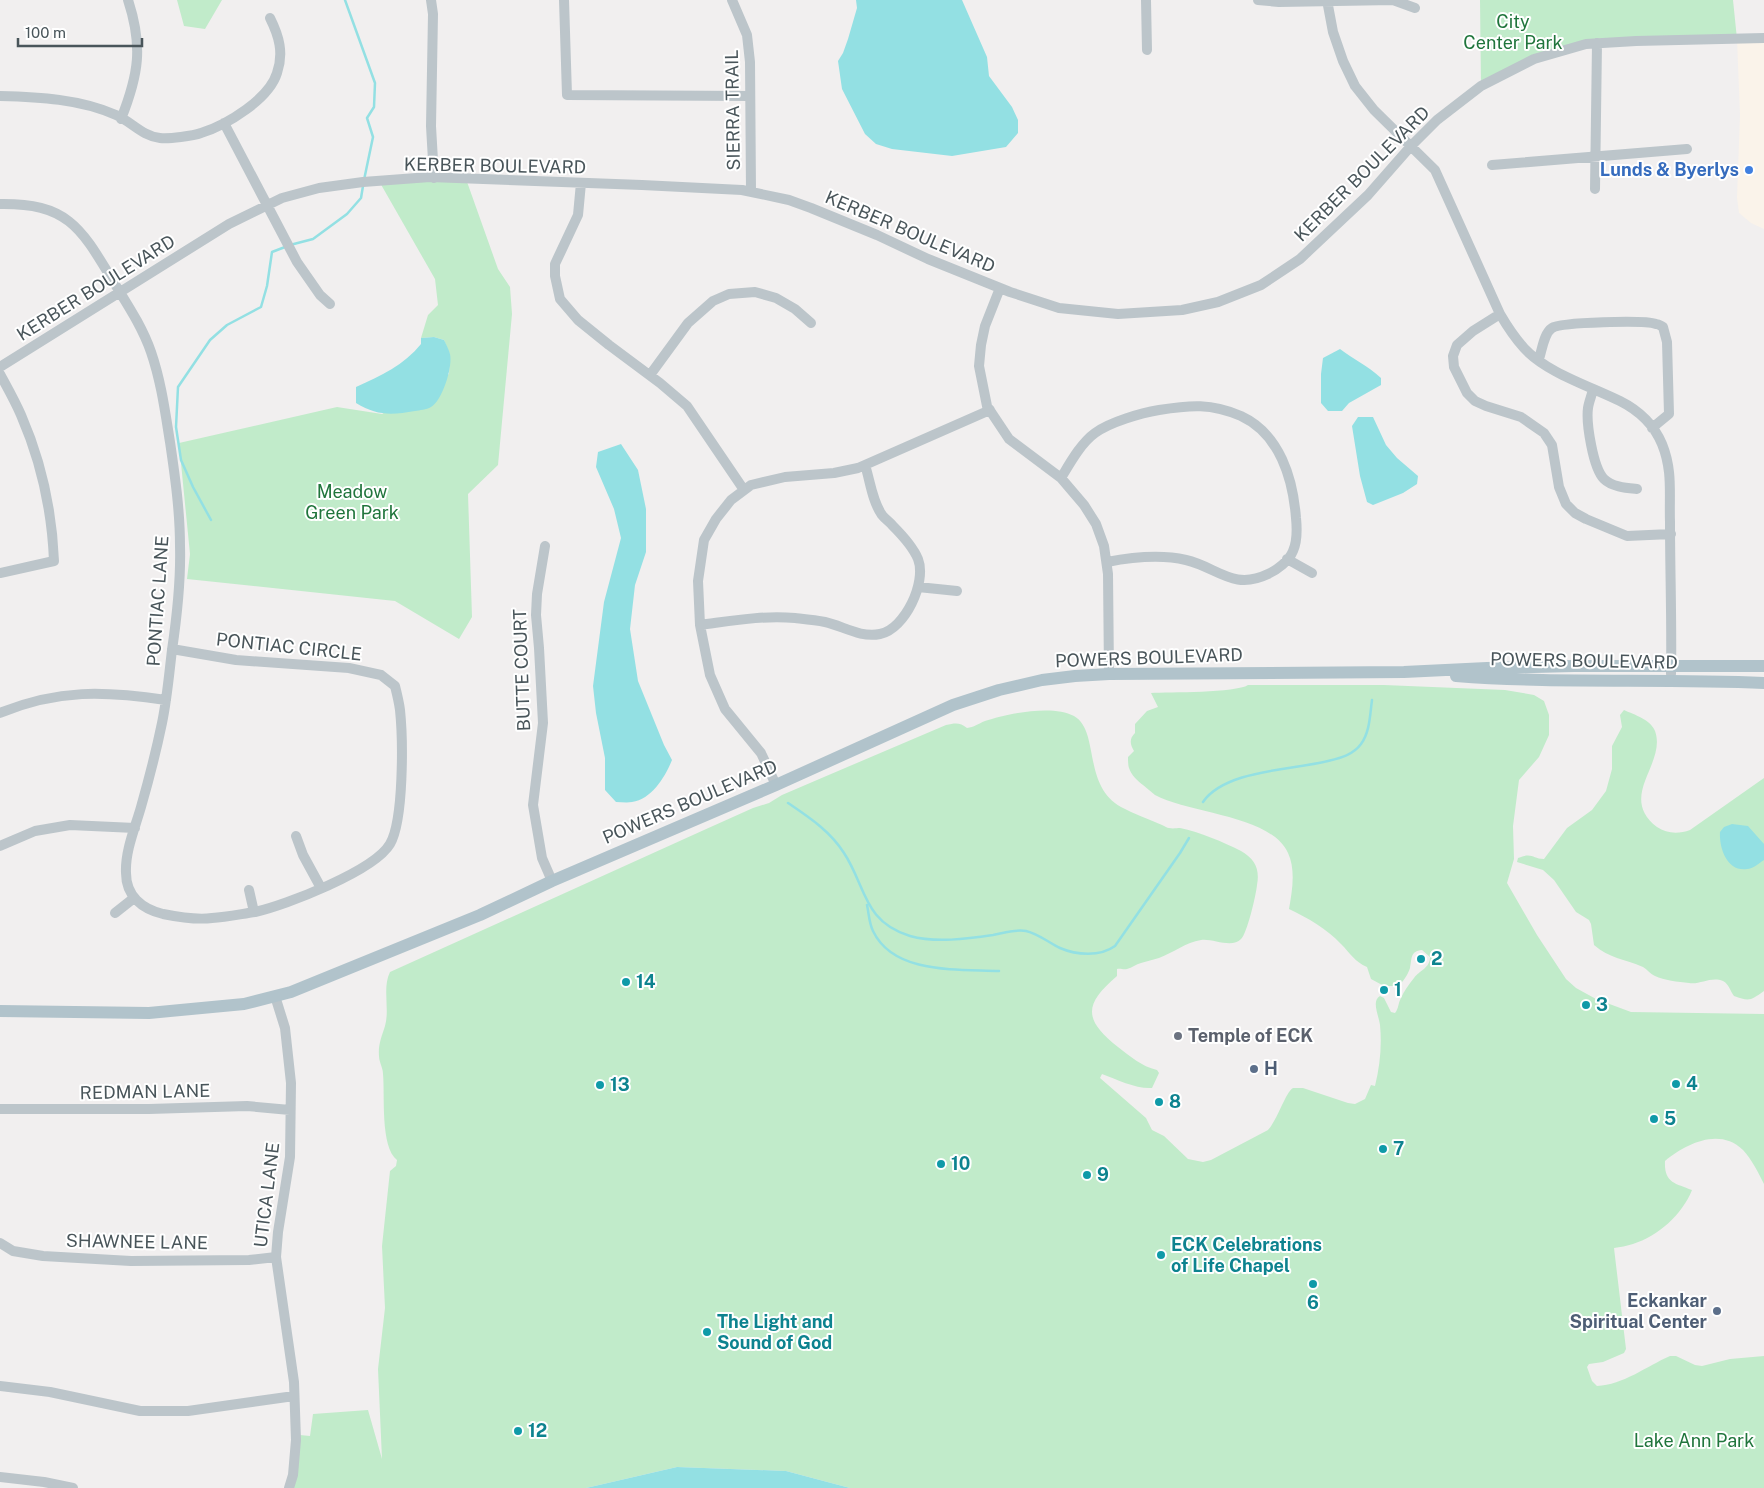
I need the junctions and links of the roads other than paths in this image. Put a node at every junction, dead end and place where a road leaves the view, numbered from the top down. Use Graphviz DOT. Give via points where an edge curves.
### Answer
graph roads {
  1 [pos="128,0"];
  2 [pos="430,0"];
  3 [pos="564,0"];
  4 [pos="732,0"];
  5 [pos="1146,0"];
  6 [pos="1258,0"];
  7 [pos="1327,0"];
  8 [pos="1414,8"];
  9 [pos="270,18"];
  10 [pos="1764,38"];
  11 [pos="1597,43"];
  12 [pos="1147,50"];
  13 [pos="0,96"];
  14 [pos="750,96"];
  15 [pos="121,119"];
  16 [pos="224,123"];
  17 [pos="1411,146"];
  18 [pos="1687,149"];
  19 [pos="1595,157"];
  20 [pos="1492,165"];
  21 [pos="434,178"];
  22 [pos="581,183"];
  23 [pos="1595,190"];
  24 [pos="751,192"];
  25 [pos="0,204"];
  26 [pos="268,204"];
  27 [pos="1000,288"];
  28 [pos="120,292"];
  29 [pos="330,304"];
  30 [pos="1500,314"];
  31 [pos="811,323"];
  32 [pos="1539,359"];
  33 [pos="0,367"];
  34 [pos="0,374"];
  35 [pos="650,375"];
  36 [pos="1593,389"];
  37 [pos="990,410"];
  38 [pos="1652,428"];
  39 [pos="865,464"];
  40 [pos="1061,478"];
  41 [pos="1638,488"];
  42 [pos="744,490"];
  43 [pos="1671,534"];
  44 [pos="544,546"];
  45 [pos="1287,559"];
  46 [pos="1107,562"];
  47 [pos="0,572"];
  48 [pos="1312,573"];
  49 [pos="918,587"];
  50 [pos="957,591"];
  51 [pos="700,625"];
  52 [pos="172,649"];
  53 [pos="1671,664"];
  54 [pos="1764,666"];
  55 [pos="1404,672"];
  56 [pos="1109,674"];
  57 [pos="1671,680"];
  58 [pos="1764,683"];
  59 [pos="166,700"];
  60 [pos="0,713"];
  61 [pos="776,785"];
  62 [pos="135,828"];
  63 [pos="296,836"];
  64 [pos="0,846"];
  65 [pos="552,881"];
  66 [pos="321,888"];
  67 [pos="249,890"];
  68 [pos="134,898"];
  69 [pos="254,912"];
  70 [pos="115,913"];
  71 [pos="275,996"];
  72 [pos="0,1011"];
  73 [pos="0,1109"];
  74 [pos="290,1110"];
  75 [pos="0,1243"];
  76 [pos="276,1257"];
  77 [pos="0,1386"];
  78 [pos="294,1396"];
  79 [pos="0,1477"];
  80 [pos="73,1488"];
  81 [pos="289,1488"];
  1 -- 15 [label="street" via="134,19 138,55 130,98"];
  2 -- 21 [label="street" via="433,14 431,126"];
  3 -- 14 [label="street" via="567,95"];
  4 -- 14 [label="street, SIERRA TRAIL" via="747,34"];
  5 -- 12 [label="street"];
  6 -- 7 [label="street"];
  7 -- 8 [label="street" via="1394,0"];
  7 -- 17 [label="street" via="1333,32 1355,86"];
  9 -- 16 [label="street" via="280,42 278,73 272,86 254,104"];
  10 -- 11 [label="street, KERBER BOULEVARD"];
  11 -- 17 [label="street, KERBER BOULEVARD" via="1534,59 1481,86 1437,120"];
  11 -- 19 [label="street"];
  13 -- 15 [label="street" via="40,97 79,103"];
  14 -- 24 [label="street, SIERRA TRAIL"];
  15 -- 16 [label="street" via="145,134 161,138 200,134"];
  16 -- 26 [label="street"];
  17 -- 27 [label="street, KERBER BOULEVARD" via="1368,195 1300,259 1261,285 1218,302 1182,310 1118,314 1059,308"];
  17 -- 30 [label="street" via="1435,170"];
  18 -- 19 [label="street"];
  19 -- 20 [label="street"];
  19 -- 23 [label="street"];
  21 -- 22 [label="street, KERBER BOULEVARD"];
  21 -- 26 [label="street, KERBER BOULEVARD" via="319,188"];
  22 -- 24 [label="street, KERBER BOULEVARD"];
  22 -- 35 [label="street" via="578,215 555,264 560,300 578,320"];
  24 -- 27 [label="street, KERBER BOULEVARD" via="811,208"];
  25 -- 28 [label="street, PONTIAC LANE" via="46,209 65,217 82,233"];
  26 -- 28 [label="street, KERBER BOULEVARD" via="229,224"];
  26 -- 29 [label="street" via="298,262"];
  27 -- 37 [label="street" via="985,326 979,366"];
  28 -- 33 [label="street, KERBER BOULEVARD"];
  28 -- 52 [label="street, PONTIAC LANE" via="143,331 151,352 166,415 180,543"];
  30 -- 32 [label="street" via="1525,349"];
  30 -- 43 [label="street" via="1457,345 1454,367 1467,394 1486,406 1521,417 1544,433 1552,445 1566,504 1575,513 1627,536"];
  31 -- 35 [label="street" via="776,298 755,292 728,294 713,301 688,323"];
  32 -- 36 [label="street"];
  32 -- 38 [label="street" via="1547,334 1551,328 1562,324 1655,323 1663,327 1669,414"];
  34 -- 47 [label="street" via="21,415 42,473 53,532 54,561"];
  35 -- 42 [label="street" via="687,406"];
  36 -- 38 [label="street" via="1642,415"];
  36 -- 41 [label="street" via="1588,407 1588,428 1597,466 1604,480"];
  37 -- 39 [label="street"];
  37 -- 40 [label="street" via="1009,439"];
  38 -- 43 [label="street" via="1662,444 1671,482"];
  39 -- 42 [label="street" via="834,473 785,477 751,485"];
  39 -- 49 [label="street" via="882,515 918,560"];
  40 -- 45 [label="street" via="1074,456 1095,433 1116,423 1151,411 1189,406 1217,407 1243,417 1263,432 1280,454 1294,494 1296,513 1296,540"];
  40 -- 46 [label="street" via="1096,524"];
  42 -- 51 [label="street" via="731,500 704,540 698,581"];
  43 -- 53 [label="street"];
  44 -- 65 [label="street, BUTTE COURT" via="536,594 543,723 533,805 542,858"];
  45 -- 46 [label="street" via="1270,573 1240,580 1188,560 1133,557"];
  45 -- 48 [label="street"];
  46 -- 56 [label="street"];
  49 -- 50 [label="street"];
  49 -- 51 [label="street" via="896,626 881,634 863,635 826,622 794,618 766,617"];
  51 -- 61 [label="street" via="710,675 725,709 761,753"];
  52 -- 59 [label="street, PONTIAC LANE"];
  52 -- 66 [label="street, PONTIAC CIRCLE" via="236,660 349,668 381,675 395,686 400,708 401,751 399,817 392,841 383,854 366,866"];
  53 -- 54 [label="main road, POWERS BOULEVARD"];
  53 -- 55 [label="main road, POWERS BOULEVARD"];
  53 -- 57 [label="street"];
  55 -- 56 [label="main road, POWERS BOULEVARD"];
  55 -- 57 [label="main road, POWERS BOULEVARD" via="1530,680"];
  56 -- 61 [label="main road, POWERS BOULEVARD" via="1042,680 961,702"];
  57 -- 58 [label="main road, POWERS BOULEVARD"];
  59 -- 60 [label="street" via="87,693 53,696"];
  59 -- 62 [label="street, PONTIAC LANE"];
  61 -- 65 [label="main road, POWERS BOULEVARD"];
  62 -- 64 [label="street" via="70,825 35,831"];
  62 -- 68 [label="street" via="127,854 126,873 127,888"];
  63 -- 66 [label="street"];
  65 -- 71 [label="main road, POWERS BOULEVARD" via="454,926"];
  66 -- 69 [label="street, PONTIAC CIRCLE"];
  67 -- 69 [label="street"];
  68 -- 69 [label="street, PONTIAC CIRCLE" via="148,910 172,916 210,918"];
  68 -- 70 [label="street"];
  71 -- 72 [label="main road, POWERS BOULEVARD" via="244,1004 149,1013"];
  71 -- 74 [label="street, UTICA LANE" via="285,1028"];
  73 -- 74 [label="street, REDMAN LANE" via="247,1106"];
  74 -- 76 [label="street, UTICA LANE" via="290,1156"];
  75 -- 76 [label="street, SHAWNEE LANE" via="13,1251 43,1256 131,1261"];
  76 -- 78 [label="street, UTICA LANE"];
  77 -- 78 [label="street" via="50,1392 140,1411 188,1411"];
  78 -- 81 [label="street, UTICA LANE" via="296,1440"];
  79 -- 80 [label="street"];
}
